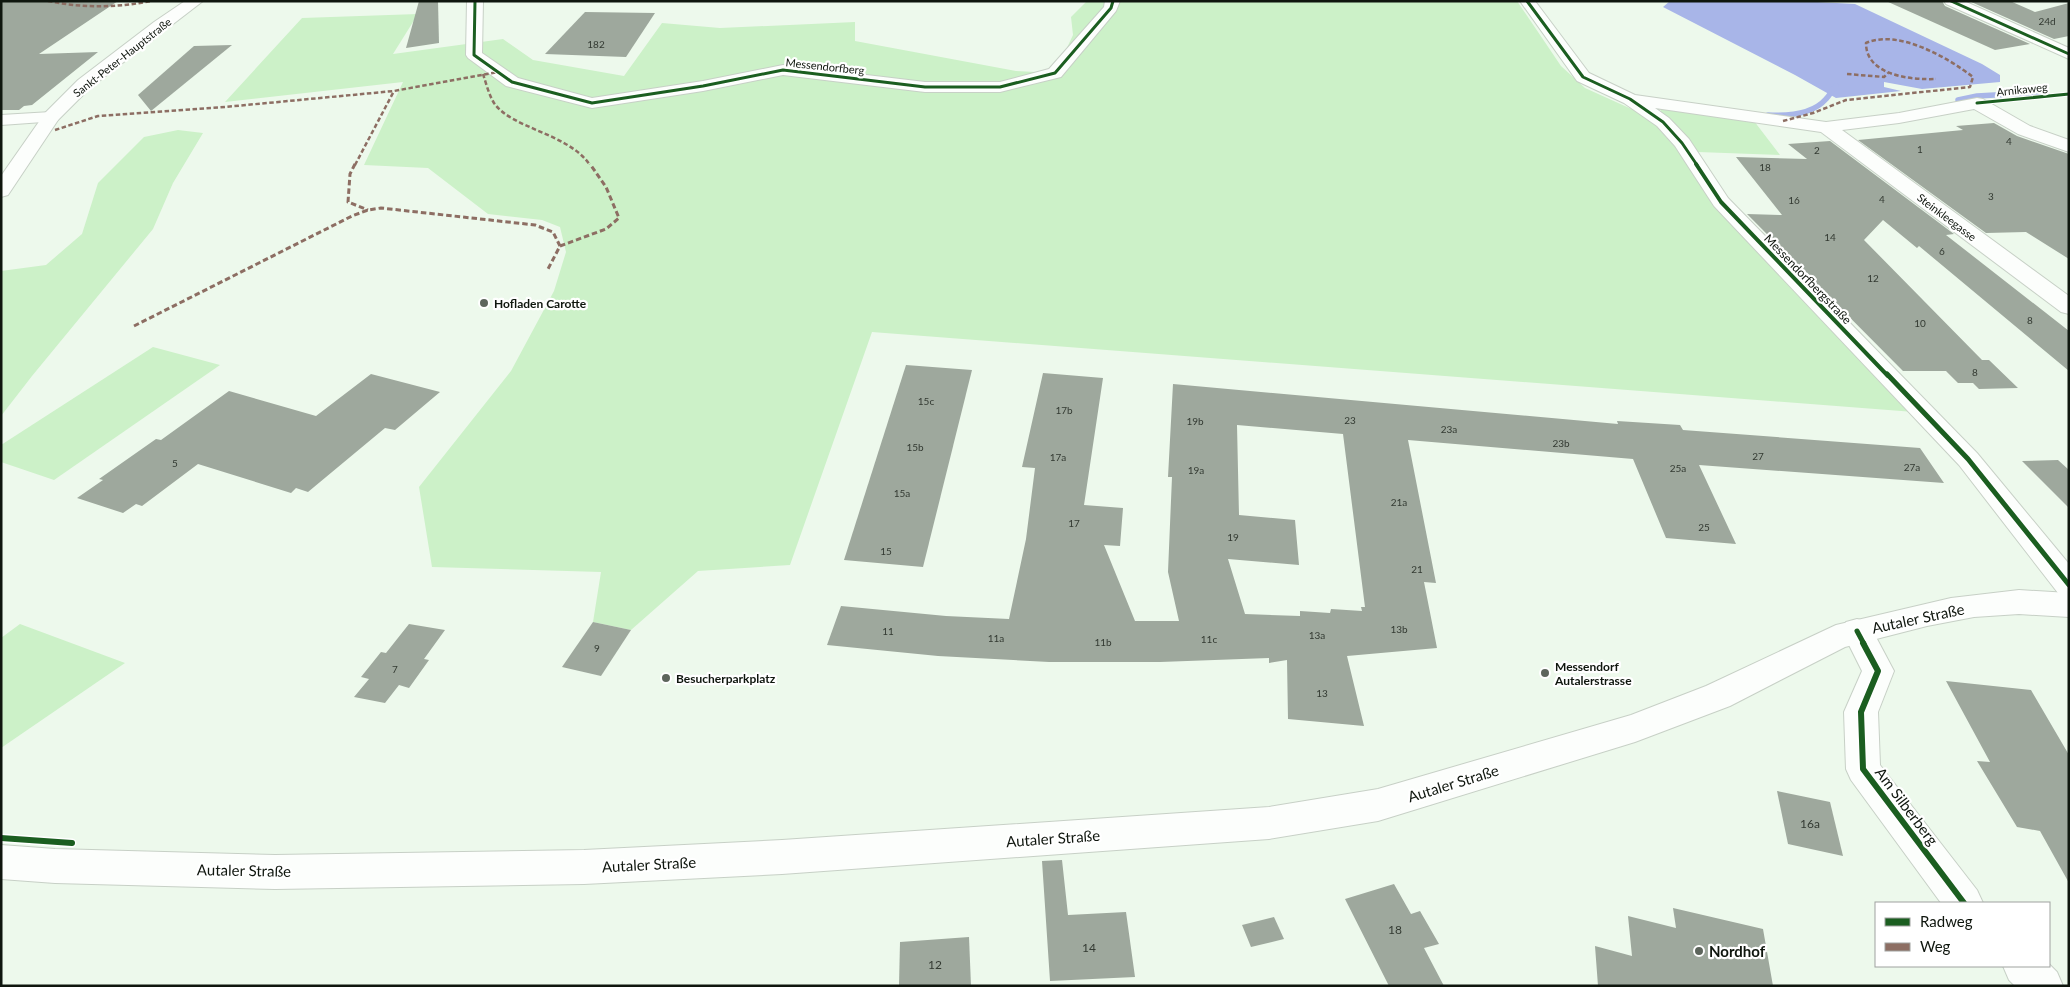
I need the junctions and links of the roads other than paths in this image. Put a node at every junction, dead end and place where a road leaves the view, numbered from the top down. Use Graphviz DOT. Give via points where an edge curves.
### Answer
graph roads {
  1 [pos="196,1"];
  2 [pos="475,1"];
  3 [pos="1113,1"];
  4 [pos="1527,1"];
  5 [pos="1950,1"];
  6 [pos="2069,54"];
  7 [pos="1630,99"];
  8 [pos="50,117"];
  9 [pos="1,120"];
  10 [pos="1826,127"];
  11 [pos="2069,146"];
  12 [pos="1,191"];
  13 [pos="2069,307"];
  14 [pos="2069,585"];
  15 [pos="2069,605"];
  16 [pos="1857,631"];
  17 [pos="1,862"];
  18 [pos="1963,902"];
  19 [pos="2024,967"];
  20 [pos="2043,986"];
  1 -- 8 [label="street, Sankt-Peter-Hauptstraße" via="84,84"];
  2 -- 3 [label="street, Messendorfberg" via="474,54 512,82 592,103 783,70 909,86 1000,88 1055,73 1111,8"];
  4 -- 7 [label="street, Messendorfbergstraße" via="1583,77"];
  5 -- 6 [label="street"];
  7 -- 10 [label="street"];
  7 -- 14 [label="street, Messendorfbergstraße" via="1663,122 1682,143 1721,202 1968,459"];
  8 -- 9 [label="street"];
  8 -- 12 [label="street, Sankt-Peter-Hauptstraße"];
  10 -- 11 [label="street" via="1899,118 1977,103 2024,130"];
  10 -- 13 [label="street, Steinkleegasse"];
  15 -- 16 [label="street, Autaler Straße" via="2019,602 1962,608"];
  16 -- 17 [label="street, Autaler Straße" via="1836,637 1718,696 1635,728 1378,805 1269,823 584,867 275,872"];
  16 -- 18 [label="street, Am Silberberg" via="1878,671 1861,712 1863,769"];
  19 -- 20 [label="street"];
}
